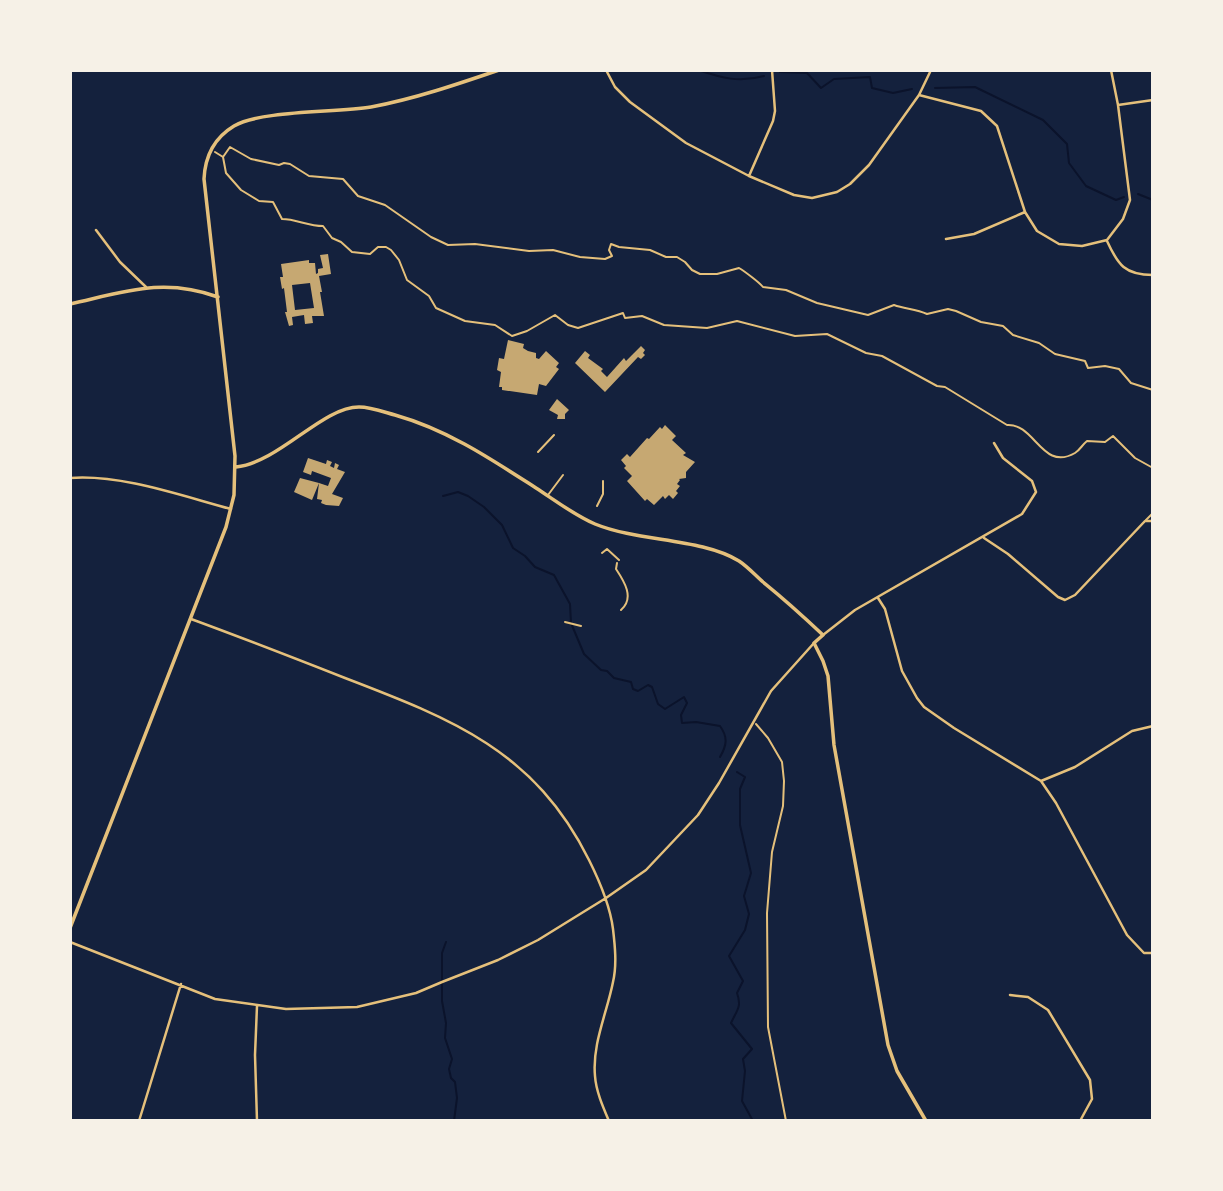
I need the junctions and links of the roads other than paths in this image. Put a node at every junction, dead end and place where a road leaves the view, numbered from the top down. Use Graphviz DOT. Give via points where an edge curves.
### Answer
graph roads {
  1 [pos="499,70"];
  2 [pos="606,70"];
  3 [pos="772,70"];
  4 [pos="931,70"];
  5 [pos="1111,70"];
  6 [pos="919,95"];
  7 [pos="1153,100"];
  8 [pos="1118,104"];
  9 [pos="748,176"];
  10 [pos="1025,212"];
  11 [pos="96,230"];
  12 [pos="946,239"];
  13 [pos="1107,240"];
  14 [pos="1153,275"];
  15 [pos="146,287"];
  16 [pos="218,297"];
  17 [pos="70,304"];
  18 [pos="554,435"];
  19 [pos="994,443"];
  20 [pos="538,452"];
  21 [pos="236,467"];
  22 [pos="563,475"];
  23 [pos="70,478"];
  24 [pos="603,481"];
  25 [pos="548,496"];
  26 [pos="597,506"];
  27 [pos="232,509"];
  28 [pos="1153,513"];
  29 [pos="1145,521"];
  30 [pos="1153,521"];
  31 [pos="984,538"];
  32 [pos="878,598"];
  33 [pos="191,619"];
  34 [pos="823,635"];
  35 [pos="814,643"];
  36 [pos="1153,726"];
  37 [pos="1041,780"];
  38 [pos="606,898"];
  39 [pos="70,928"];
  40 [pos="70,942"];
  41 [pos="1153,953"];
  42 [pos="181,984"];
  43 [pos="1010,995"];
  44 [pos="257,1006"];
  45 [pos="139,1121"];
  46 [pos="257,1121"];
  47 [pos="609,1121"];
  48 [pos="926,1121"];
  49 [pos="1080,1121"];
  1 -- 16 [label="street" via="377,106 255,119 225,133 207,158 204,179"];
  2 -- 9 [label="street" via="630,102 686,143"];
  3 -- 9 [label="street" via="773,121"];
  4 -- 6 [label="street"];
  5 -- 8 [label="street"];
  6 -- 9 [label="street" via="869,165 836,192 812,198 794,195"];
  6 -- 10 [label="street" via="981,111 997,126"];
  7 -- 8 [label="street"];
  8 -- 13 [label="street" via="1130,200"];
  10 -- 12 [label="street" via="974,234"];
  10 -- 13 [label="street" via="1037,231 1059,244 1082,247"];
  11 -- 15 [label="street"];
  13 -- 14 [label="street" via="1129,272"];
  15 -- 16 [label="street" via="174,287"];
  15 -- 17 [label="street"];
  16 -- 21 [label="street"];
  18 -- 20 [label="lane"];
  19 -- 31 [label="street" via="1003,458 1032,481 1036,492 1023,514"];
  21 -- 25 [label="street" via="266,459 337,413 362,407 449,435"];
  21 -- 27 [label="street"];
  22 -- 25 [label="lane"];
  23 -- 27 [label="street" via="139,486"];
  24 -- 26 [label="lane"];
  25 -- 34 [label="street" via="609,529 729,556 748,567"];
  27 -- 33 [label="street"];
  28 -- 29 [label="lane"];
  29 -- 30 [label="street"];
  29 -- 31 [label="street" via="1065,600"];
  31 -- 32 [label="street"];
  32 -- 34 [label="street"];
  32 -- 37 [label="street" via="902,671 924,707"];
  33 -- 38 [label="street" via="413,704 471,732 548,796 580,842"];
  33 -- 39 [label="street"];
  34 -- 35 [label="street"];
  35 -- 38 [label="street" via="771,691 698,815 646,870"];
  35 -- 48 [label="street" via="828,676 834,745 888,1045 901,1079"];
  36 -- 37 [label="street" via="1132,732 1075,767"];
  37 -- 41 [label="street" via="1127,935 1144,953"];
  38 -- 44 [label="street" via="498,960 416,993 357,1007"];
  38 -- 47 [label="street" via="614,933 615,973 594,1073"];
  40 -- 42 [label="street"];
  42 -- 44 [label="street" via="215,999"];
  42 -- 45 [label="street"];
  43 -- 49 [label="street" via="1028,997 1048,1010 1090,1080 1092,1099"];
  44 -- 46 [label="street"];
}
